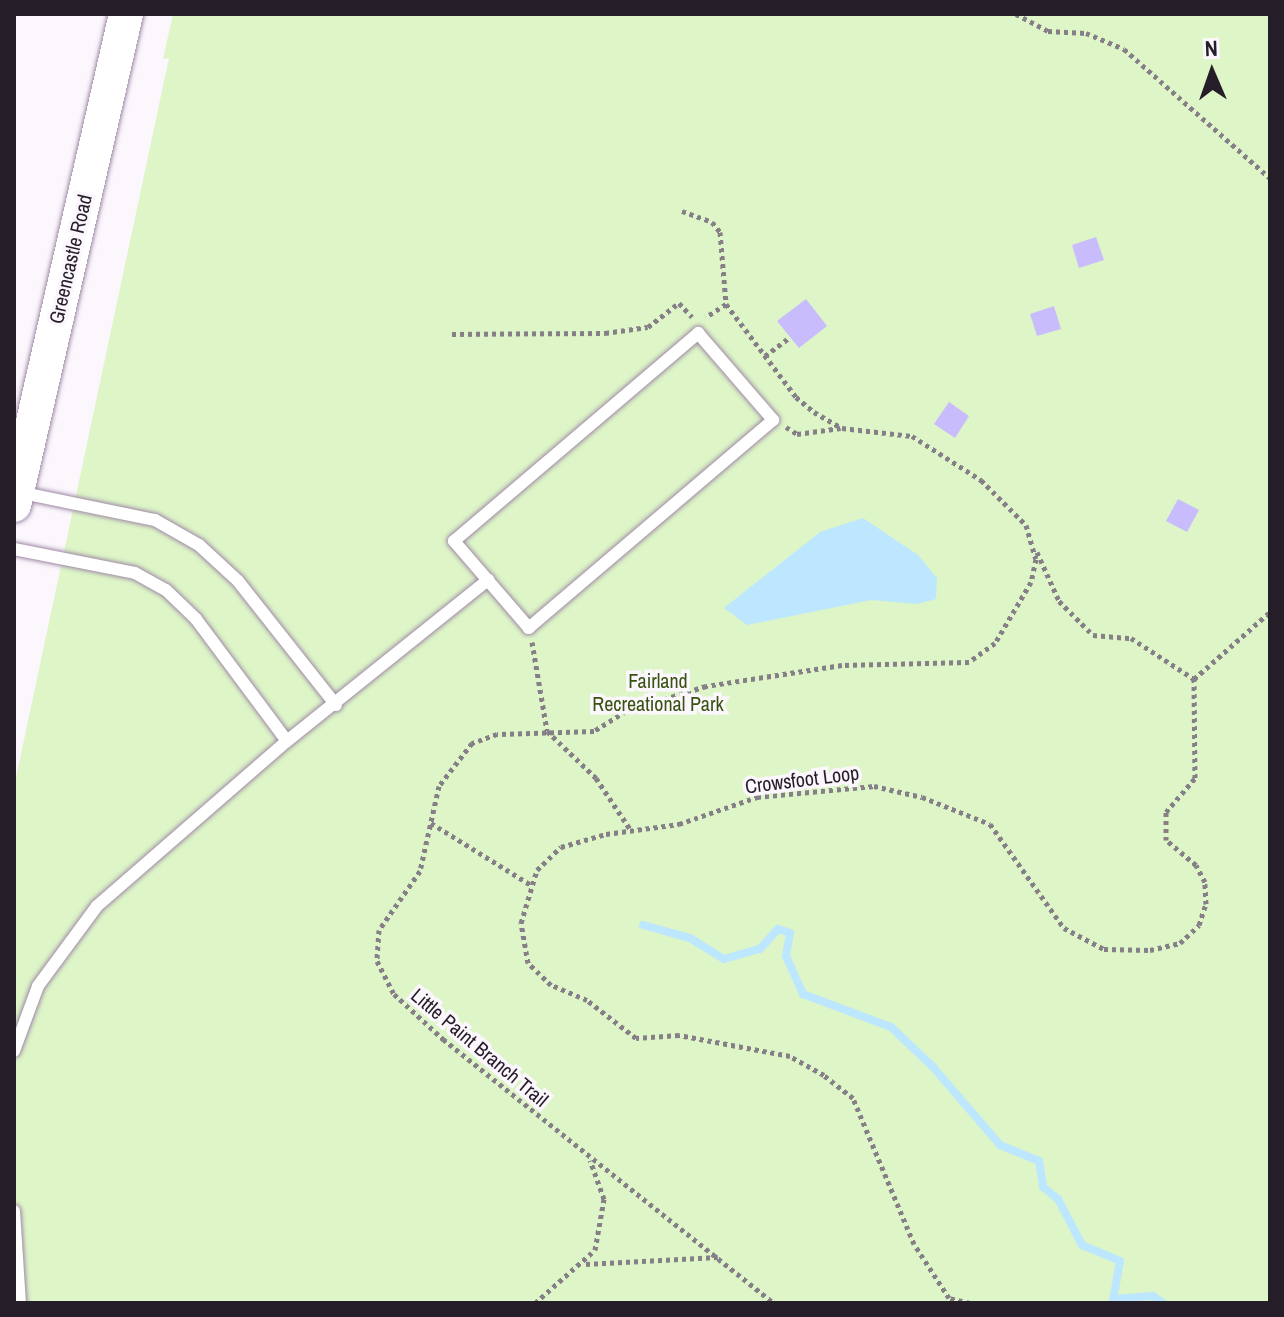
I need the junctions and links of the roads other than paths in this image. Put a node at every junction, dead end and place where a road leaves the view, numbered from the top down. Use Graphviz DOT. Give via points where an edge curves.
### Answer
graph roads {
  1 [pos="126,14"];
  2 [pos="15,498"];
  3 [pos="14,549"];
  4 [pos="488,580"];
  5 [pos="336,705"];
  6 [pos="287,741"];
  7 [pos="14,1051"];
  8 [pos="14,1211"];
  9 [pos="20,1303"];
  1 -- 2 [label="street, Greencastle Road"];
  2 -- 5 [label="lane" via="155,520 199,545 238,581"];
  3 -- 6 [label="lane" via="135,573 166,590 196,619"];
  4 -- 4 [label="lane" via="529,628 773,420 698,333 454,541"];
  4 -- 5 [label="lane"];
  5 -- 6 [label="lane"];
  6 -- 7 [label="lane" via="97,906 38,986"];
  8 -- 9 [label="lane"];
}
